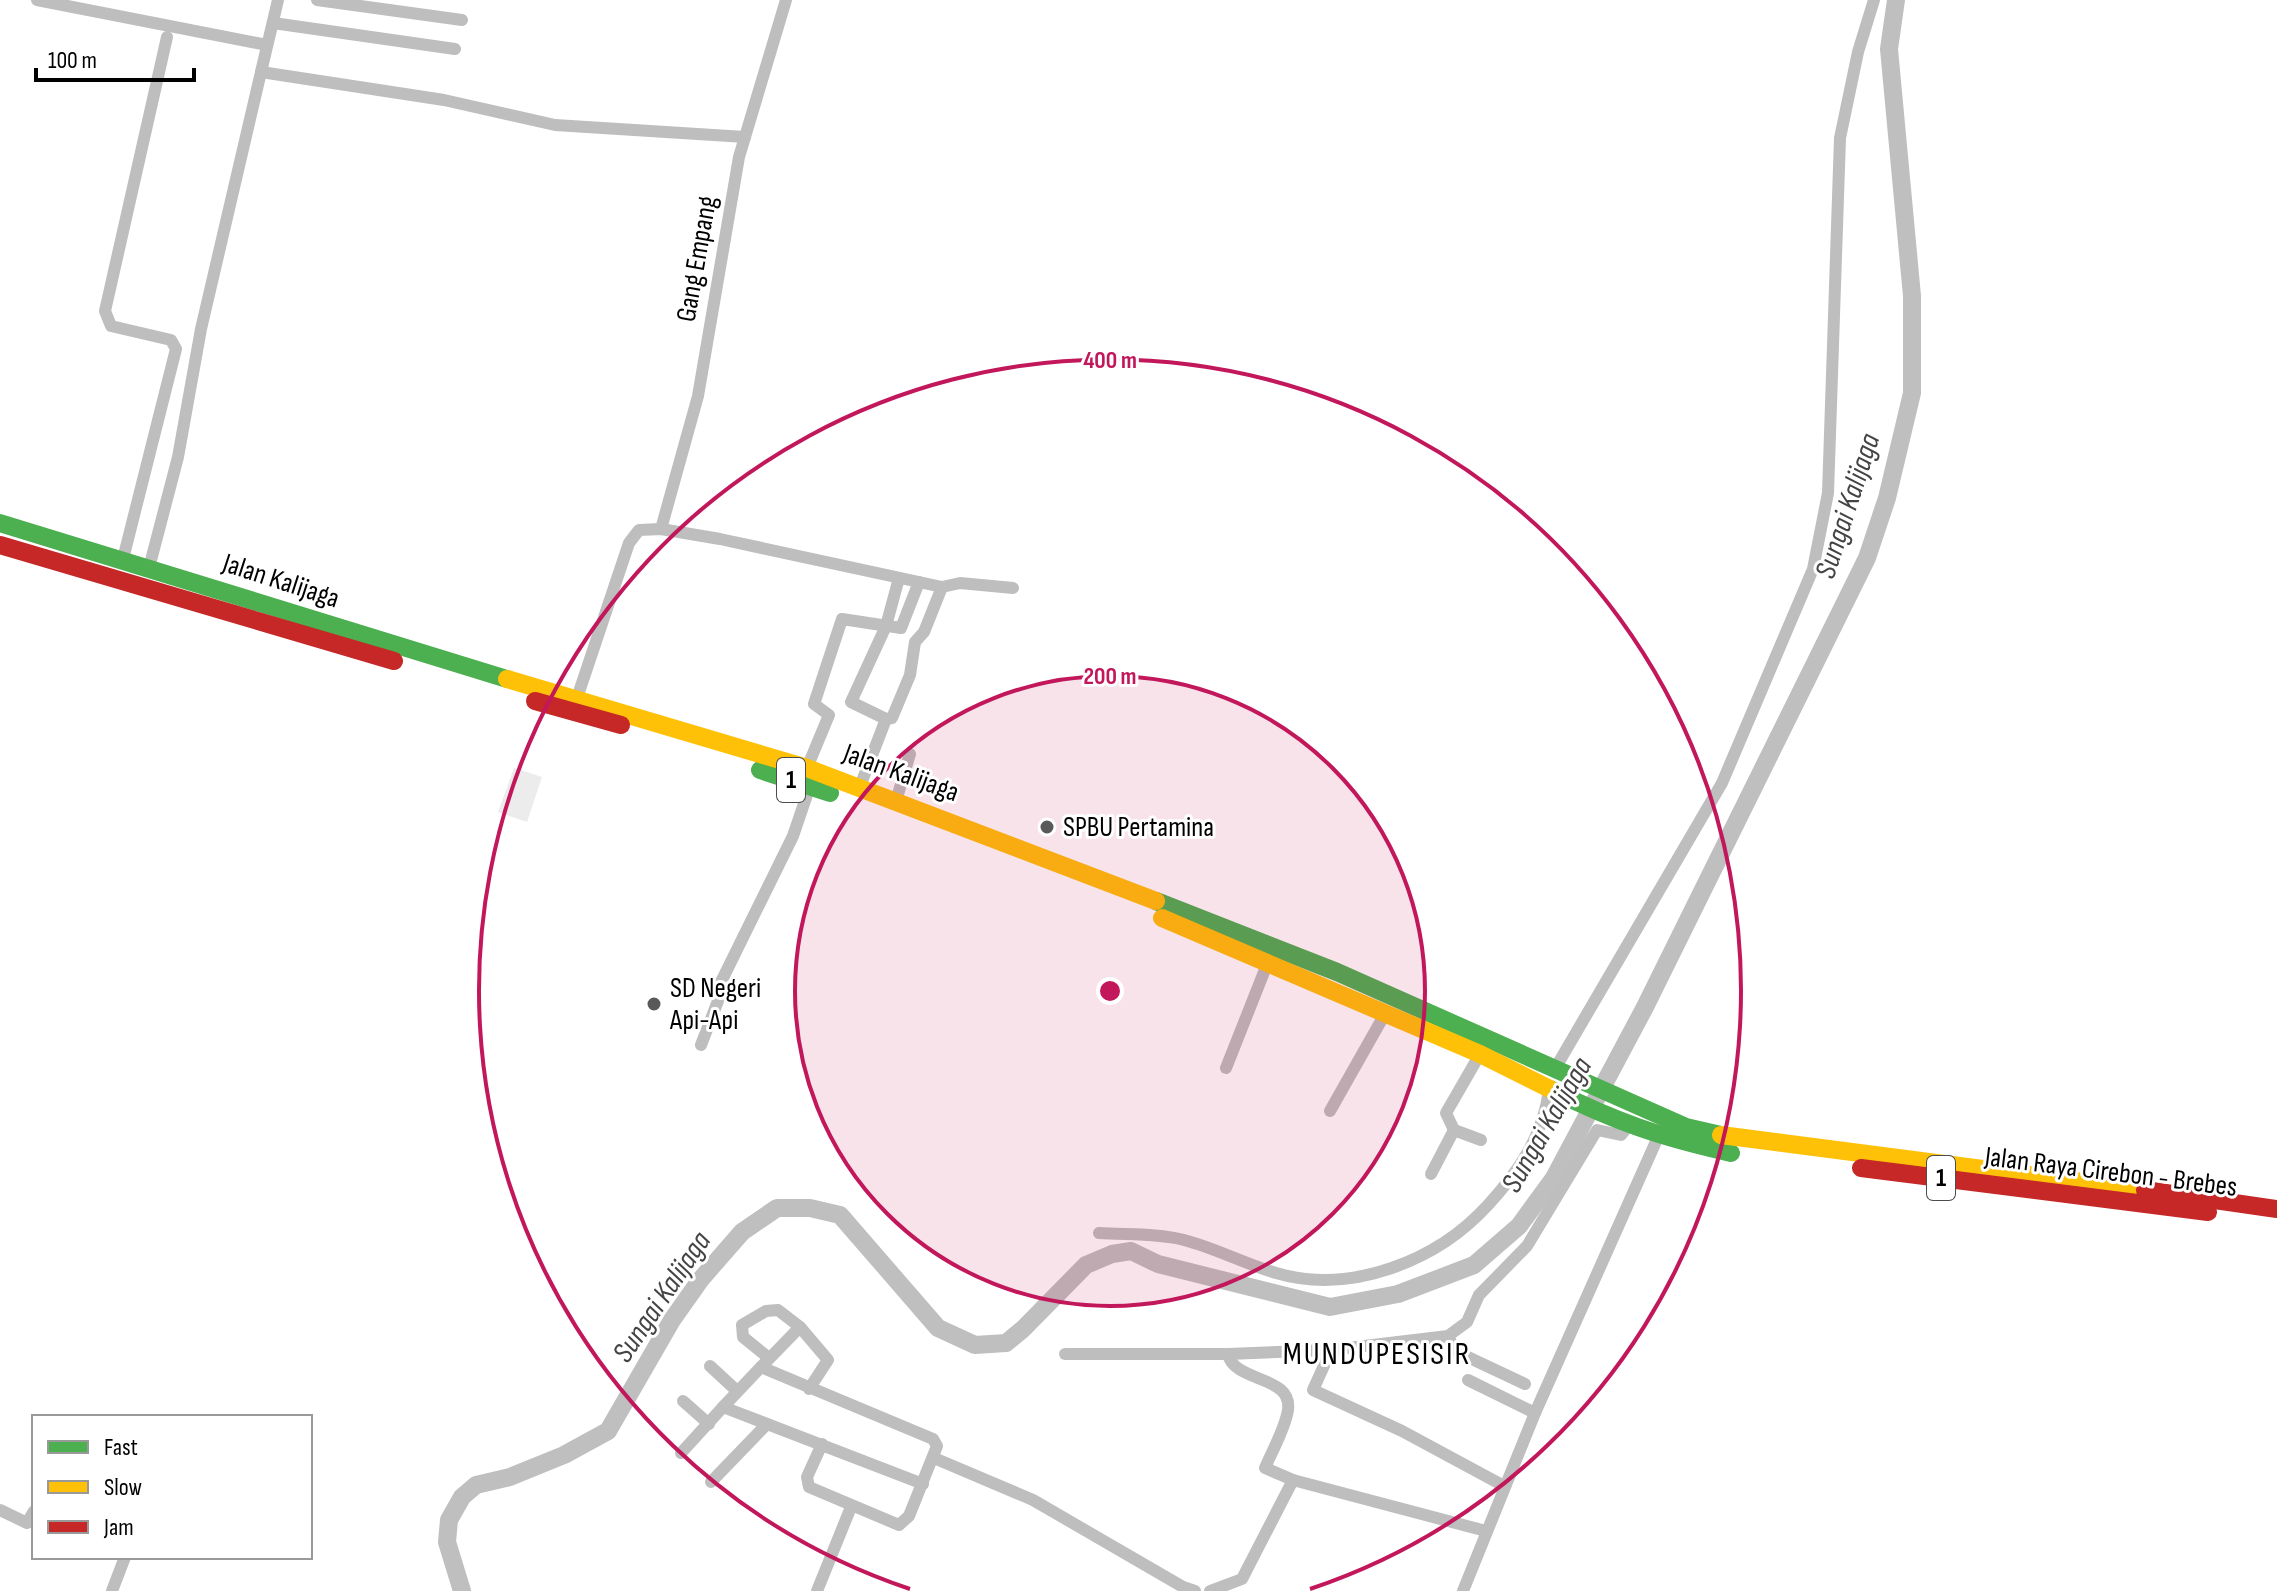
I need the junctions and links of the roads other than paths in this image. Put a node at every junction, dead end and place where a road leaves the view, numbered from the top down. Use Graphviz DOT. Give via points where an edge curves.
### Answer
graph roads {
  1 [pos="37,0"];
  2 [pos="278,0"];
  3 [pos="317,0"];
  4 [pos="786,0"];
  5 [pos="1874,0"];
  6 [pos="462,20"];
  7 [pos="273,23"];
  8 [pos="167,37"];
  9 [pos="267,45"];
  10 [pos="455,49"];
  11 [pos="261,72"];
  12 [pos="745,137"];
  13 [pos="0,523"];
  14 [pos="661,529"];
  15 [pos="0,545"];
  16 [pos="83,546"];
  17 [pos="123,559"];
  18 [pos="79,567"];
  19 [pos="149,568"];
  20 [pos="899,578"];
  21 [pos="919,582"];
  22 [pos="942,587"];
  23 [pos="1013,588"];
  24 [pos="886,626"];
  25 [pos="577,698"];
  26 [pos="886,719"];
  27 [pos="910,754"];
  28 [pos="809,777"];
  29 [pos="859,789"];
  30 [pos="896,801"];
  31 [pos="1268,962"];
  32 [pos="1386,1012"];
  33 [pos="701,1045"];
  34 [pos="1480,1054"];
  35 [pos="1226,1068"];
  36 [pos="1558,1068"];
  37 [pos="1552,1090"];
  38 [pos="1621,1098"];
  39 [pos="1330,1111"];
  40 [pos="1609,1119"];
  41 [pos="1628,1126"];
  42 [pos="1454,1130"];
  43 [pos="1658,1137"];
  44 [pos="1481,1140"];
  45 [pos="1431,1174"];
  46 [pos="2277,1209"];
  47 [pos="2277,1222"];
  48 [pos="1099,1233"];
  49 [pos="800,1327"];
  50 [pos="1448,1336"];
  51 [pos="1331,1350"];
  52 [pos="1065,1354"];
  53 [pos="1228,1354"];
  54 [pos="765,1362"];
  55 [pos="710,1366"];
  56 [pos="1468,1380"];
  57 [pos="1525,1384"];
  58 [pos="809,1389"];
  59 [pos="737,1391"];
  60 [pos="683,1401"];
  61 [pos="723,1407"];
  62 [pos="1535,1413"];
  63 [pos="709,1424"];
  64 [pos="767,1424"];
  65 [pos="822,1444"];
  66 [pos="681,1453"];
  67 [pos="934,1458"];
  68 [pos="1293,1480"];
  69 [pos="711,1482"];
  70 [pos="923,1484"];
  71 [pos="1504,1486"];
  72 [pos="851,1507"];
  73 [pos="0,1510"];
  74 [pos="32,1514"];
  75 [pos="1486,1531"];
  76 [pos="122,1559"];
  77 [pos="112,1591"];
  78 [pos="817,1591"];
  79 [pos="1195,1591"];
  80 [pos="1210,1591"];
  81 [pos="1463,1591"];
  1 -- 9 [label="street"];
  2 -- 7 [label="street"];
  3 -- 6 [label="street"];
  4 -- 12 [label="street, Gang Empang"];
  5 -- 36 [label="street" via="1840,138 1828,493 1813,569 1722,783"];
  7 -- 9 [label="street"];
  7 -- 10 [label="street"];
  8 -- 17 [label="street" via="105,311 111,326 171,340 176,349"];
  9 -- 11 [label="street"];
  11 -- 12 [label="street" via="444,100 555,125"];
  11 -- 19 [label="street"];
  12 -- 14 [label="street, Gang Empang" via="698,396"];
  13 -- 16 [label="highway, Jalan Kalijaga / 1"];
  14 -- 20 [label="street"];
  14 -- 25 [label="street" via="639,530 629,543"];
  15 -- 18 [label="highway, Jalan Kalijaga / 1"];
  16 -- 17 [label="highway, Jalan Kalijaga / 1"];
  16 -- 18 [label="highway"];
  17 -- 19 [label="highway, Jalan Kalijaga / 1"];
  18 -- 28 [label="highway, Jalan Kalijaga / 1" via="249,621"];
  19 -- 25 [label="highway, Jalan Kalijaga / 1"];
  20 -- 21 [label="street"];
  20 -- 24 [label="street"];
  21 -- 22 [label="street"];
  21 -- 24 [label="street" via="903,626"];
  22 -- 23 [label="street" via="960,583"];
  22 -- 26 [label="street" via="915,642 899,703 892,718"];
  24 -- 26 [label="street" via="851,702"];
  24 -- 28 [label="street" via="842,619 814,704 829,715"];
  25 -- 28 [label="highway, Jalan Kalijaga / 1"];
  26 -- 29 [label="street"];
  27 -- 30 [label="street"];
  28 -- 29 [label="highway, Jalan Kalijaga / 1"];
  28 -- 31 [label="highway, Jalan Kalijaga / 1"];
  28 -- 33 [label="street" via="793,836 721,982"];
  29 -- 30 [label="highway, Jalan Kalijaga / 1"];
  30 -- 36 [label="highway, Jalan Kalijaga / 1" via="1229,928"];
  31 -- 32 [label="highway, Jalan Kalijaga / 1"];
  31 -- 35 [label="street"];
  32 -- 34 [label="highway, Jalan Kalijaga / 1"];
  32 -- 39 [label="street"];
  34 -- 37 [label="highway, Jalan Kalijaga / 1"];
  34 -- 42 [label="street" via="1446,1113"];
  36 -- 38 [label="highway, Jalan Kalijaga / 1"];
  37 -- 40 [label="highway, Jalan Kalijaga / 1"];
  37 -- 48 [label="street" via="1538,1136 1497,1195 1452,1236 1387,1270 1351,1277 1293,1277 1186,1240"];
  38 -- 46 [label="highway, Jalan Raya Cirebon - Brebes / 1" via="1666,1121 1741,1140 1926,1159"];
  40 -- 41 [label="highway, Jalan Raya Cirebon - Brebes / 1"];
  41 -- 43 [label="highway, Jalan Raya Cirebon - Brebes / 1"];
  41 -- 50 [label="street" via="1621,1135 1597,1130 1527,1246 1479,1295 1467,1322"];
  42 -- 44 [label="street"];
  42 -- 45 [label="street"];
  43 -- 47 [label="highway, Jalan Raya Cirebon - Brebes / 1" via="1739,1155"];
  43 -- 62 [label="street"];
  49 -- 54 [label="street"];
  49 -- 54 [label="street" via="774,1310 742,1325 743,1337"];
  49 -- 58 [label="street" via="828,1360"];
  50 -- 51 [label="street"];
  50 -- 57 [label="street" via="1455,1351"];
  51 -- 53 [label="street"];
  51 -- 71 [label="street" via="1313,1390"];
  52 -- 53 [label="street"];
  53 -- 68 [label="street" via="1236,1367 1286,1395 1288,1411 1265,1468"];
  54 -- 58 [label="street"];
  54 -- 59 [label="street"];
  55 -- 59 [label="street"];
  56 -- 62 [label="street"];
  58 -- 67 [label="street" via="933,1439"];
  59 -- 61 [label="street"];
  60 -- 63 [label="street"];
  61 -- 63 [label="street"];
  61 -- 64 [label="street"];
  62 -- 71 [label="street"];
  63 -- 66 [label="street"];
  64 -- 65 [label="street"];
  64 -- 69 [label="street"];
  65 -- 70 [label="street"];
  65 -- 72 [label="street" via="807,1484"];
  67 -- 70 [label="street"];
  67 -- 79 [label="street" via="1033,1500"];
  68 -- 75 [label="street"];
  68 -- 80 [label="street" via="1242,1579"];
  70 -- 72 [label="street" via="902,1524"];
  71 -- 75 [label="street"];
  72 -- 78 [label="street"];
  73 -- 74 [label="street" via="27,1523"];
  75 -- 81 [label="street"];
  76 -- 77 [label="street"];
}
